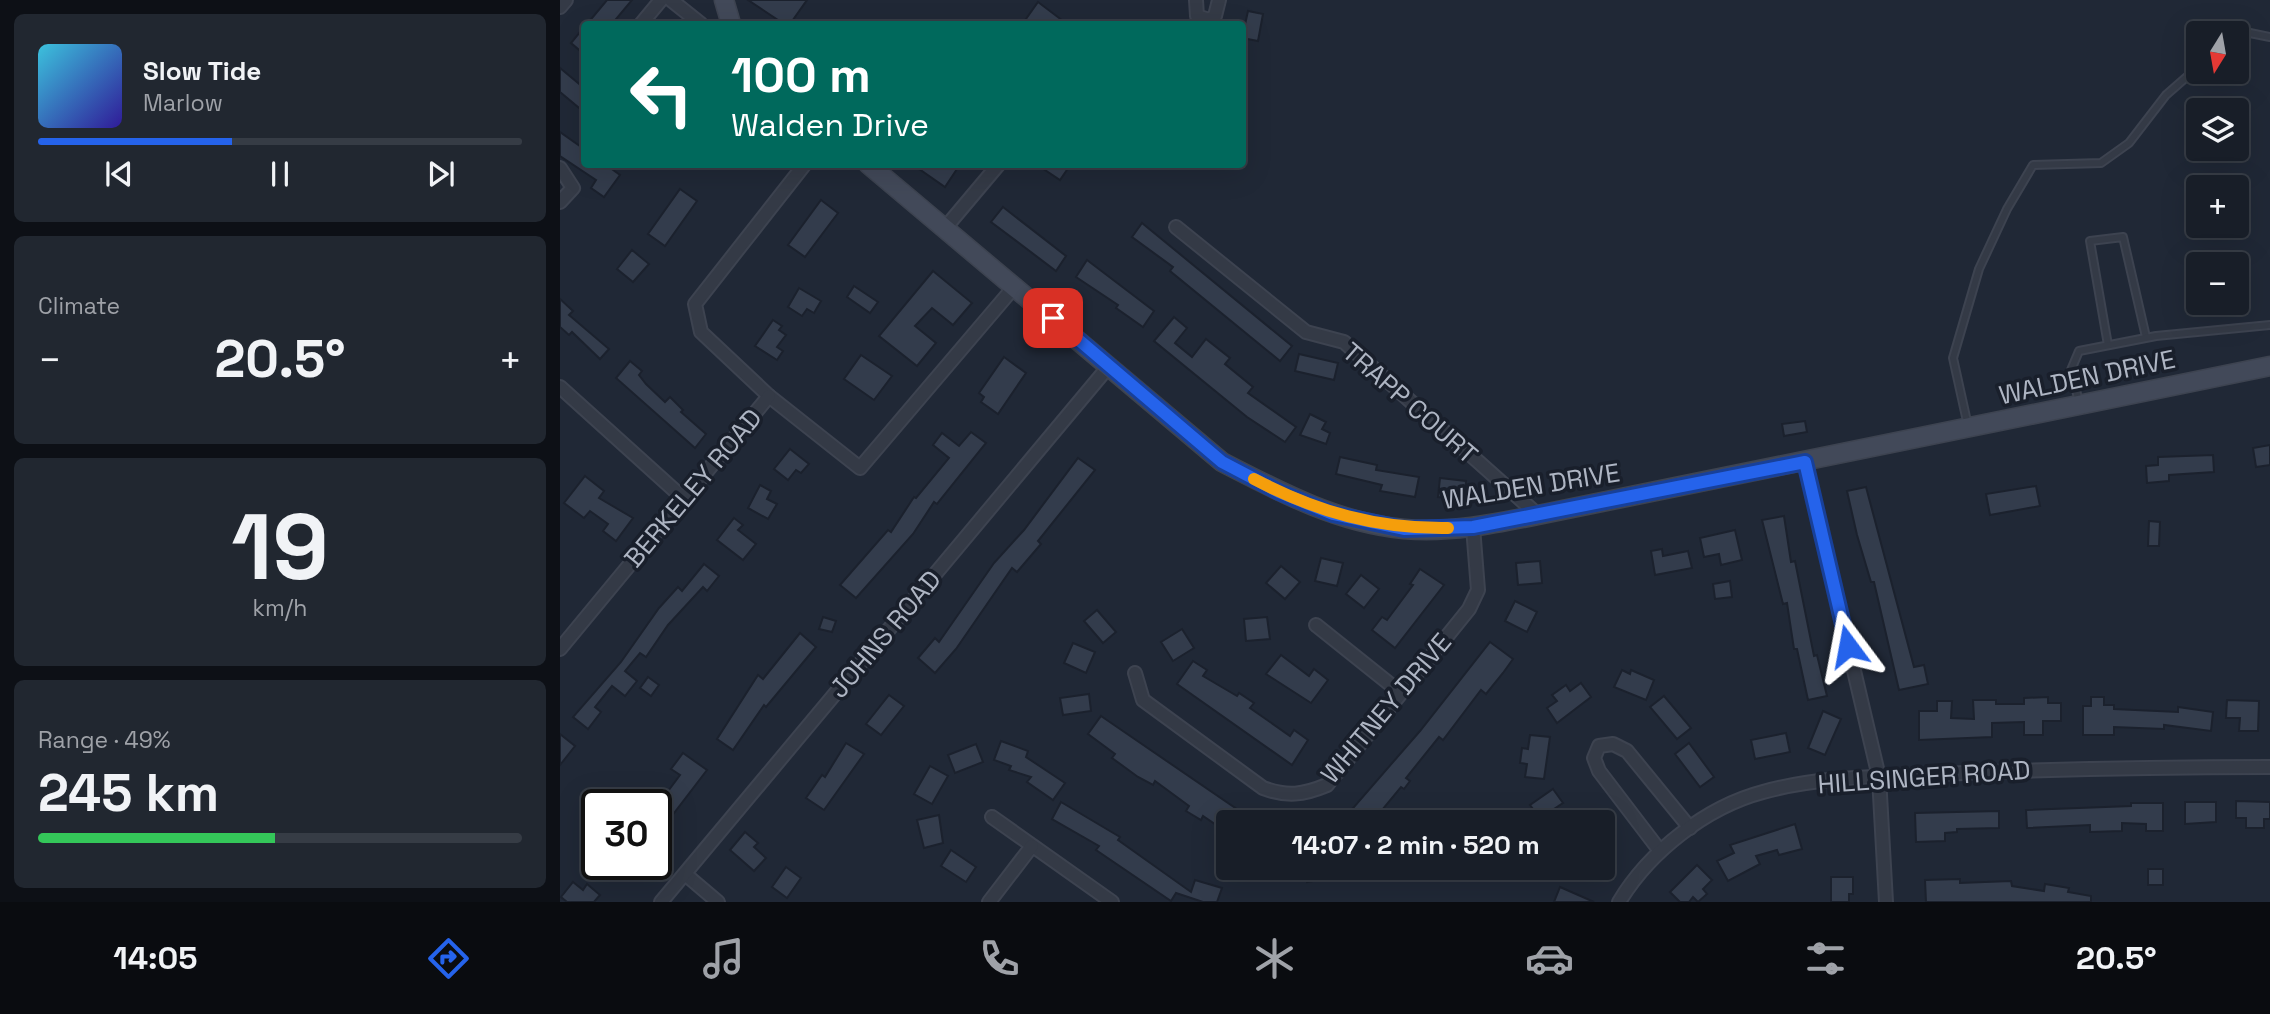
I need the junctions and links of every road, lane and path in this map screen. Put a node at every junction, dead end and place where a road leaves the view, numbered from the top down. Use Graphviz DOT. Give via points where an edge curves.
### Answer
graph roads {
  1 [pos="566,0"];
  2 [pos="661,0"];
  3 [pos="671,0"];
  4 [pos="724,0"];
  5 [pos="1195,0"];
  6 [pos="1219,0"];
  7 [pos="560,7"];
  8 [pos="644,21"];
  9 [pos="697,21"];
  10 [pos="730,21"];
  11 [pos="2249,33"];
  12 [pos="2270,37"];
  13 [pos="2186,78"];
  14 [pos="560,168"];
  15 [pos="802,168"];
  16 [pos="873,168"];
  17 [pos="996,168"];
  18 [pos="560,202"];
  19 [pos="1176,227"];
  20 [pos="946,228"];
  21 [pos="1015,286"];
  22 [pos="2270,325"];
  23 [pos="2146,337"];
  24 [pos="2108,345"];
  25 [pos="1109,366"];
  26 [pos="2270,366"];
  27 [pos="560,387"];
  28 [pos="769,396"];
  29 [pos="2079,405"];
  30 [pos="1969,428"];
  31 [pos="1805,462"];
  32 [pos="683,498"];
  33 [pos="1538,516"];
  34 [pos="1473,527"];
  35 [pos="1316,625"];
  36 [pos="560,649"];
  37 [pos="1135,673"];
  38 [pos="1401,693"];
  39 [pos="2270,767"];
  40 [pos="1879,777"];
  41 [pos="992,817"];
  42 [pos="1690,828"];
  43 [pos="1032,846"];
  44 [pos="1660,851"];
  45 [pos="685,874"];
  46 [pos="661,902"];
  47 [pos="718,902"];
  48 [pos="989,902"];
  49 [pos="1112,902"];
  50 [pos="1619,902"];
  51 [pos="1886,902"];
  1 -- 7 [label="street"];
  2 -- 8 [label="street"];
  3 -- 9 [label="street"];
  4 -- 10 [label="street"];
  5 -- 6 [label="street" via="1197,16 1209,20 1215,16"];
  11 -- 12 [label="lane"];
  13 -- 30 [label="lane" via="2166,95 2129,143 2101,163 2033,165 1979,269 1953,358"];
  14 -- 18 [label="street" via="573,188"];
  15 -- 28 [label="street, BERKELEY ROAD" via="695,304 701,332"];
  16 -- 20 [label="street, WALDEN DRIVE"];
  17 -- 20 [label="street"];
  19 -- 33 [label="street, TRAPP COURT" via="1306,332 1343,342"];
  20 -- 21 [label="street, WALDEN DRIVE"];
  21 -- 25 [label="street, WALDEN DRIVE"];
  21 -- 28 [label="street" via="860,468"];
  22 -- 23 [label="lane"];
  23 -- 24 [label="lane"];
  23 -- 24 [label="lane" via="2123,237 2090,241"];
  24 -- 29 [label="lane" via="2079,351 2071,370"];
  25 -- 34 [label="street, WALDEN DRIVE" via="1222,462 1279,492 1333,514 1404,529"];
  25 -- 45 [label="street, JOHNS ROAD"];
  26 -- 29 [label="street, WALDEN DRIVE"];
  27 -- 32 [label="street"];
  28 -- 32 [label="street, BERKELEY ROAD"];
  29 -- 30 [label="street, WALDEN DRIVE"];
  30 -- 31 [label="street, WALDEN DRIVE"];
  31 -- 33 [label="street, WALDEN DRIVE"];
  31 -- 40 [label="street"];
  32 -- 36 [label="street, BERKELEY ROAD"];
  33 -- 34 [label="street, WALDEN DRIVE"];
  34 -- 38 [label="street, WHITNEY DRIVE" via="1478,590 1469,609"];
  35 -- 38 [label="street"];
  37 -- 38 [label="street, WHITNEY DRIVE" via="1143,700 1264,788 1281,794 1306,794 1327,785"];
  39 -- 40 [label="street, HILLSINGER ROAD" via="2092,767"];
  40 -- 42 [label="street, HILLSINGER ROAD" via="1762,792"];
  40 -- 51 [label="street"];
  41 -- 43 [label="street"];
  42 -- 44 [label="street, HILLSINGER ROAD"];
  42 -- 44 [label="street" via="1627,751 1612,744 1599,746 1594,758 1599,771"];
  43 -- 48 [label="street"];
  43 -- 49 [label="street"];
  44 -- 50 [label="street, HILLSINGER ROAD"];
  45 -- 46 [label="street, JOHNS ROAD"];
  45 -- 47 [label="street"];
}
